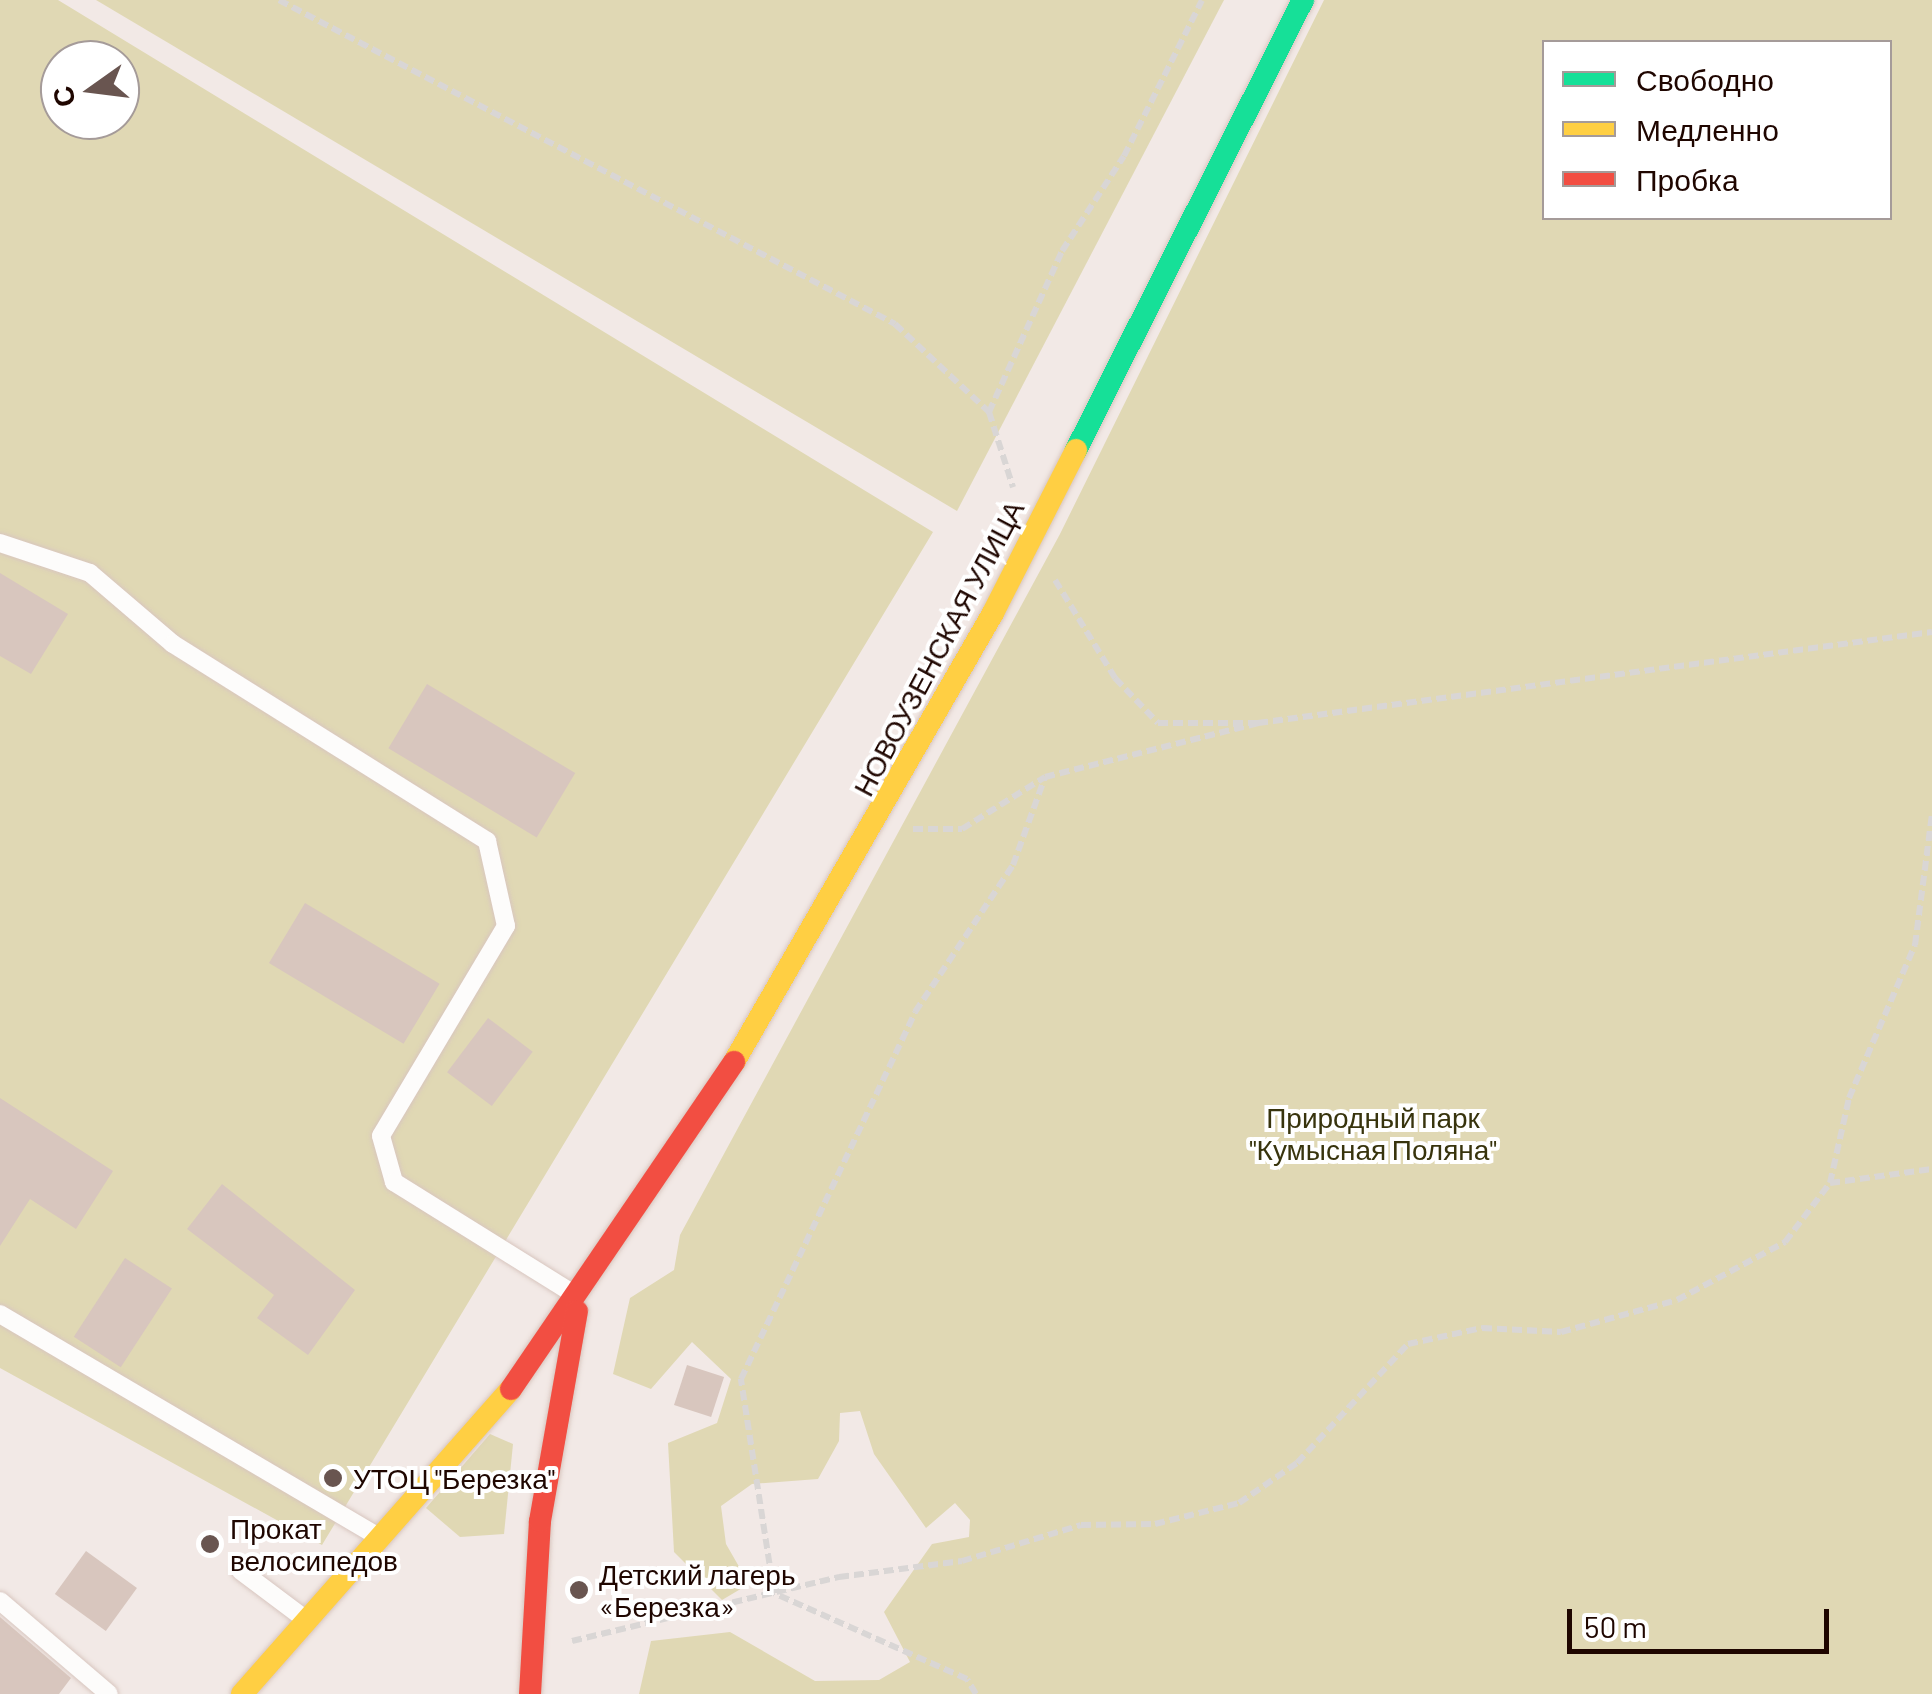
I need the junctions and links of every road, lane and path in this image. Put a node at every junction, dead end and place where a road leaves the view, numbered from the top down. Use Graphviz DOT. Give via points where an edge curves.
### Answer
graph roads {
  1 [pos="279,0"];
  2 [pos="1202,0"];
  3 [pos="1303,0"];
  4 [pos="989,412"];
  5 [pos="1031,541"];
  6 [pos="0,543"];
  7 [pos="1932,632"];
  8 [pos="1258,723"];
  9 [pos="1045,777"];
  10 [pos="1932,814"];
  11 [pos="876,827"];
  12 [pos="1932,1169"];
  13 [pos="1830,1183"];
  14 [pos="579,1297"];
  15 [pos="0,1314"];
  16 [pos="376,1536"];
  17 [pos="241,1571"];
  18 [pos="774,1593"];
  19 [pos="0,1600"];
  20 [pos="305,1619"];
  21 [pos="532,1649"];
  22 [pos="109,1694"];
  23 [pos="242,1694"];
  24 [pos="530,1694"];
  25 [pos="976,1694"];
  1 -- 4 [label="path" via="896,324"];
  2 -- 4 [label="path" via="1124,156 1062,252"];
  3 -- 5 [label="main road, НОВОУЗЕНСКАЯ УЛИЦА"];
  4 -- 5 [label="path"];
  5 -- 8 [label="path" via="1115,678 1158,723"];
  5 -- 11 [label="main road, НОВОУЗЕНСКАЯ УЛИЦА"];
  6 -- 14 [label="lane" via="90,573 173,644 487,841 506,926 381,1136 394,1182"];
  7 -- 8 [label="path"];
  8 -- 9 [label="path"];
  9 -- 11 [label="path" via="962,829"];
  9 -- 18 [label="path" via="1013,864 915,1012 740,1379"];
  10 -- 13 [label="path" via="1915,945 1849,1098"];
  11 -- 14 [label="main road, НОВОУЗЕНСКАЯ УЛИЦА"];
  12 -- 13 [label="path"];
  13 -- 18 [label="path" via="1785,1242 1677,1300 1561,1332 1482,1328 1408,1344 1297,1463 1239,1503 1156,1524 1081,1525 962,1561"];
  14 -- 16 [label="main road, НОВОУЗЕНСКАЯ УЛИЦА" via="489,1421"];
  14 -- 21 [label="main road" via="540,1521"];
  15 -- 16 [label="lane"];
  16 -- 20 [label="main road, НОВОУЗЕНСКАЯ УЛИЦА"];
  17 -- 20 [label="lane"];
  18 -- 21 [label="path"];
  18 -- 25 [label="path" via="967,1679"];
  19 -- 22 [label="lane"];
  20 -- 23 [label="main road, НОВОУЗЕНСКАЯ УЛИЦА"];
  21 -- 24 [label="main road"];
}
